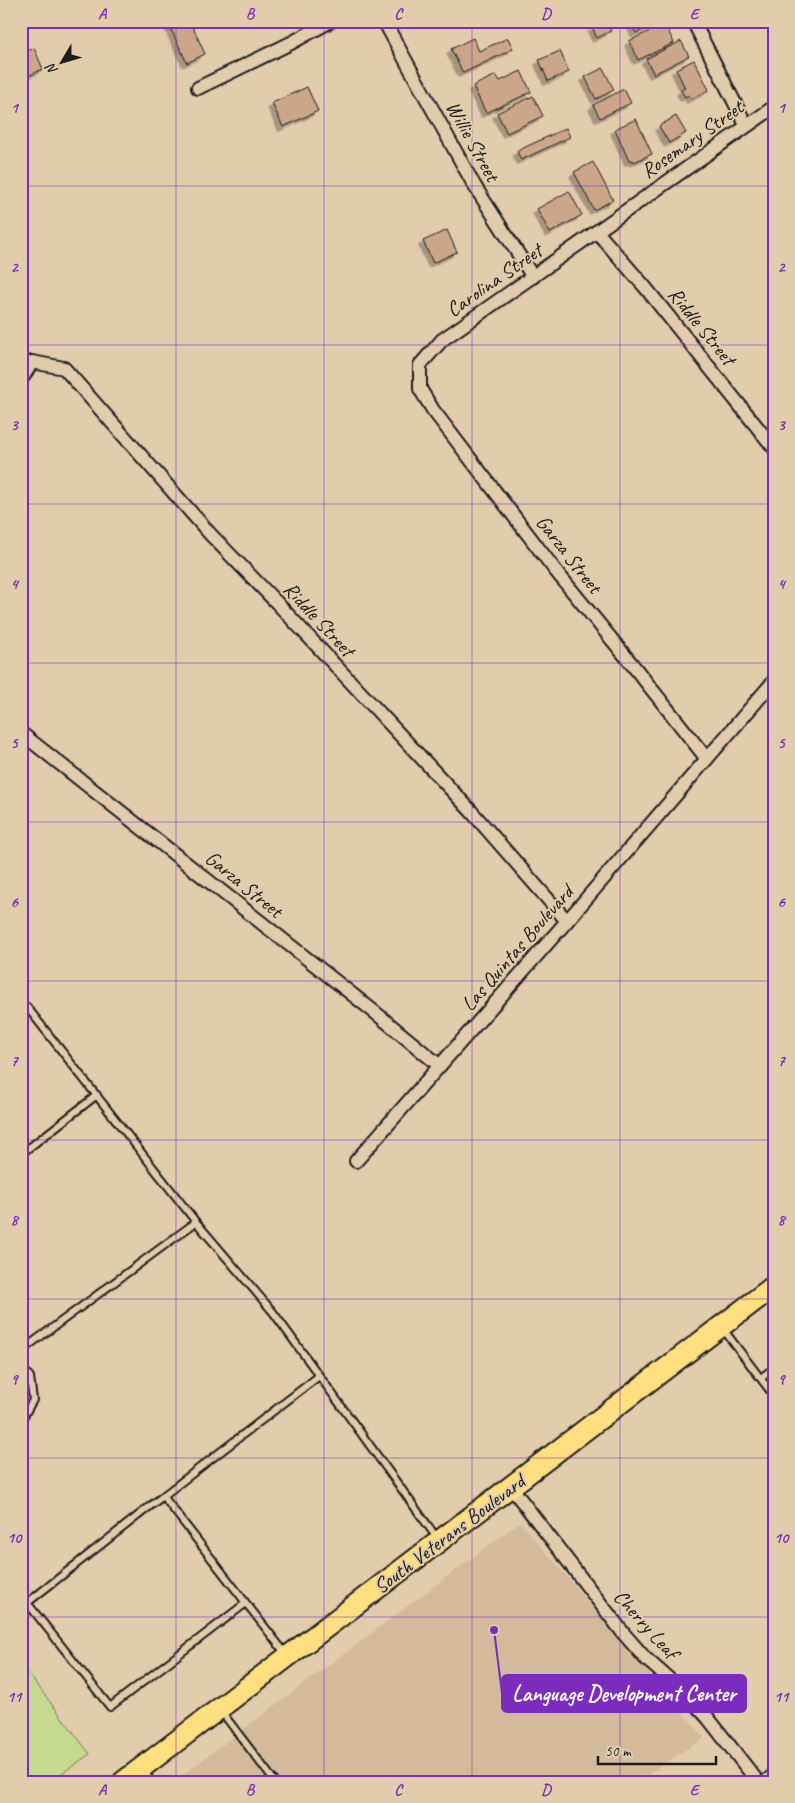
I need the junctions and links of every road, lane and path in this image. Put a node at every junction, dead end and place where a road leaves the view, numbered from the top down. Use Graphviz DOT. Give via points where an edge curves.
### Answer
graph roads {
  1 [pos="330,21"];
  2 [pos="384,21"];
  3 [pos="693,21"];
  4 [pos="198,88"];
  5 [pos="774,107"];
  6 [pos="746,125"];
  7 [pos="596,232"];
  8 [pos="533,277"];
  9 [pos="420,366"];
  10 [pos="21,380"];
  11 [pos="774,448"];
  12 [pos="774,682"];
  13 [pos="21,733"];
  14 [pos="707,759"];
  15 [pos="567,921"];
  16 [pos="21,1011"];
  17 [pos="440,1066"];
  18 [pos="97,1095"];
  19 [pos="21,1154"];
  20 [pos="356,1161"];
  21 [pos="196,1222"];
  22 [pos="774,1286"];
  23 [pos="721,1326"];
  24 [pos="21,1352"];
  25 [pos="21,1366"];
  26 [pos="774,1368"];
  27 [pos="319,1376"];
  28 [pos="761,1378"];
  29 [pos="774,1396"];
  30 [pos="21,1421"];
  31 [pos="511,1487"];
  32 [pos="163,1496"];
  33 [pos="440,1541"];
  34 [pos="21,1595"];
  35 [pos="27,1603"];
  36 [pos="246,1603"];
  37 [pos="288,1656"];
  38 [pos="219,1709"];
  39 [pos="146,1775"];
  40 [pos="774,1775"];
  41 [pos="123,1782"];
  42 [pos="275,1782"];
  43 [pos="758,1782"];
  44 [pos="765,1782"];
  1 -- 4 [label="street"];
  2 -- 8 [label="street, Willie Street" via="474,186"];
  3 -- 6 [label="street"];
  5 -- 6 [label="street, Rosemary Street"];
  6 -- 7 [label="street, Rosemary Street"];
  7 -- 8 [label="street, Carolina Street"];
  7 -- 11 [label="street, Riddle Street" via="645,286"];
  8 -- 9 [label="street, Carolina Street" via="442,340"];
  9 -- 14 [label="street, Garza Street" via="420,389 433,410 554,570"];
  10 -- 15 [label="street, Riddle Street" via="32,362 64,368 211,535 471,810"];
  12 -- 14 [label="street, Las Quintas Boulevard"];
  13 -- 17 [label="street, Garza Street"];
  14 -- 15 [label="street, Las Quintas Boulevard"];
  15 -- 17 [label="street, Las Quintas Boulevard"];
  16 -- 18 [label="lane" via="27,1007"];
  17 -- 20 [label="street, Las Quintas Boulevard"];
  18 -- 19 [label="lane"];
  18 -- 21 [label="lane"];
  21 -- 24 [label="lane"];
  21 -- 27 [label="lane" via="273,1312"];
  22 -- 23 [label="main road, South Veterans Boulevard"];
  23 -- 28 [label="lane"];
  23 -- 31 [label="main road, South Veterans Boulevard"];
  25 -- 30 [label="lane" via="30,1377 33,1400"];
  26 -- 28 [label="lane"];
  27 -- 32 [label="lane"];
  27 -- 33 [label="lane"];
  28 -- 29 [label="lane"];
  31 -- 33 [label="main road, South Veterans Boulevard"];
  31 -- 43 [label="street, Cherry Leaf" via="624,1634 708,1718"];
  32 -- 35 [label="lane"];
  32 -- 36 [label="lane"];
  33 -- 37 [label="main road, South Veterans Boulevard"];
  34 -- 35 [label="lane"];
  35 -- 36 [label="lane" via="110,1707"];
  36 -- 37 [label="lane"];
  37 -- 38 [label="main road, South Veterans Boulevard"];
  38 -- 39 [label="main road, South Veterans Boulevard"];
  38 -- 42 [label="lane"];
  39 -- 41 [label="main road, South Veterans Boulevard"];
  40 -- 44 [label="street"];
}
